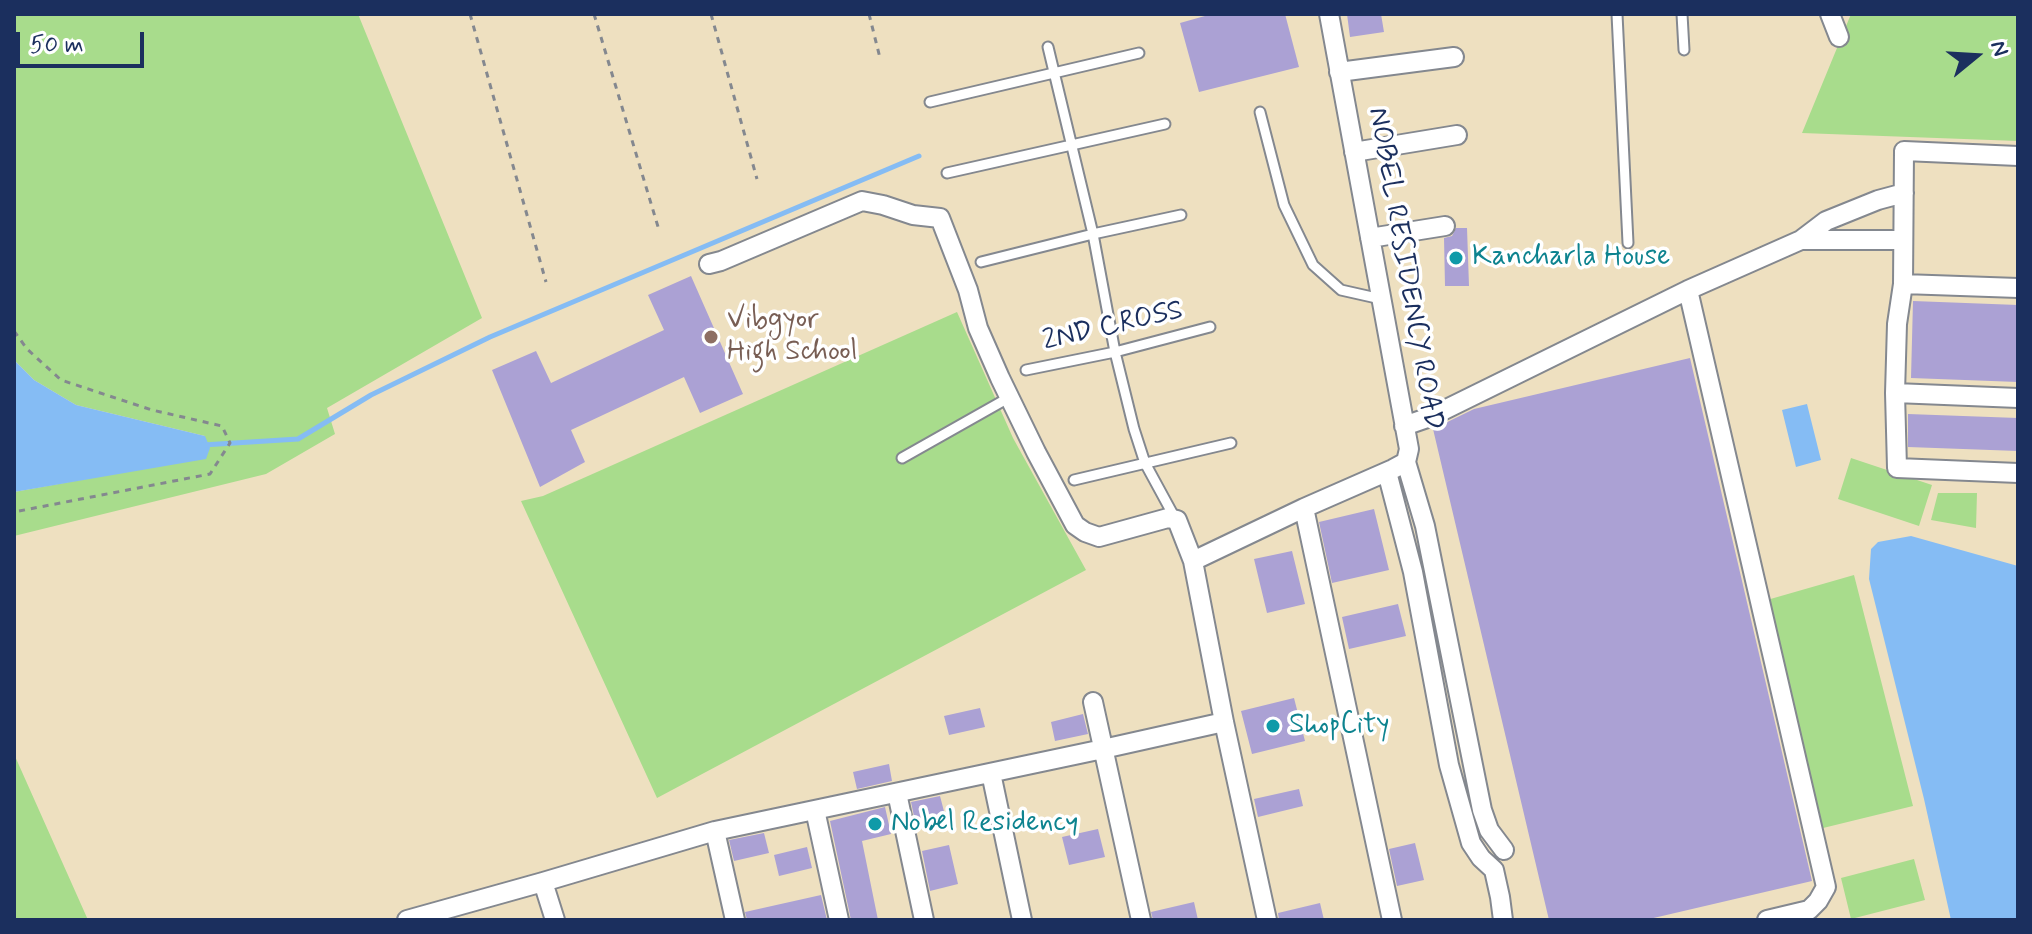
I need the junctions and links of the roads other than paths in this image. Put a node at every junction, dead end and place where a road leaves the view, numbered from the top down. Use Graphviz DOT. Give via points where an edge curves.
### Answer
graph roads {
  1 [pos="1329,14"];
  2 [pos="1617,14"];
  3 [pos="1682,14"];
  4 [pos="1830,14"];
  5 [pos="1839,37"];
  6 [pos="1048,47"];
  7 [pos="1684,50"];
  8 [pos="1139,53"];
  9 [pos="1454,57"];
  10 [pos="1339,72"];
  11 [pos="1055,74"];
  12 [pos="930,102"];
  13 [pos="1260,112"];
  14 [pos="1165,124"];
  15 [pos="1457,135"];
  16 [pos="1071,144"];
  17 [pos="1354,152"];
  18 [pos="2018,156"];
  19 [pos="947,173"];
  20 [pos="1904,193"];
  21 [pos="1181,215"];
  22 [pos="1445,226"];
  23 [pos="1093,234"];
  24 [pos="1370,238"];
  25 [pos="1801,240"];
  26 [pos="1903,240"];
  27 [pos="1628,243"];
  28 [pos="981,262"];
  29 [pos="709,264"];
  30 [pos="1903,284"];
  31 [pos="2018,288"];
  32 [pos="1688,290"];
  33 [pos="1381,299"];
  34 [pos="1210,327"];
  35 [pos="1115,352"];
  36 [pos="1026,370"];
  37 [pos="1895,393"];
  38 [pos="1010,397"];
  39 [pos="2018,398"];
  40 [pos="1404,420"];
  41 [pos="1231,443"];
  42 [pos="902,458"];
  43 [pos="1406,462"];
  44 [pos="1145,463"];
  45 [pos="1387,472"];
  46 [pos="2018,473"];
  47 [pos="1074,480"];
  48 [pos="1304,508"];
  49 [pos="1177,520"];
  50 [pos="1193,561"];
  51 [pos="1093,702"];
  52 [pos="1224,722"];
  53 [pos="1103,749"];
  54 [pos="991,773"];
  55 [pos="897,793"];
  56 [pos="815,810"];
  57 [pos="715,831"];
  58 [pos="1504,850"];
  59 [pos="543,882"];
  60 [pos="407,920"];
  61 [pos="555,920"];
  62 [pos="735,920"];
  63 [pos="839,920"];
  64 [pos="924,920"];
  65 [pos="1022,920"];
  66 [pos="1141,920"];
  67 [pos="1267,920"];
  68 [pos="1392,920"];
  69 [pos="1503,920"];
  70 [pos="1767,920"];
  1 -- 10 [label="street, NOBEL RESIDENCY ROAD"];
  2 -- 27 [label="lane"];
  3 -- 7 [label="lane"];
  4 -- 5 [label="street"];
  6 -- 11 [label="lane"];
  8 -- 11 [label="lane"];
  9 -- 10 [label="street"];
  10 -- 17 [label="street, NOBEL RESIDENCY ROAD"];
  11 -- 12 [label="lane"];
  11 -- 16 [label="lane"];
  13 -- 33 [label="lane" via="1284,205 1313,265 1341,290"];
  14 -- 16 [label="lane"];
  15 -- 17 [label="street"];
  16 -- 19 [label="lane"];
  16 -- 23 [label="lane"];
  17 -- 24 [label="street, NOBEL RESIDENCY ROAD"];
  18 -- 20 [label="street" via="1904,151"];
  20 -- 25 [label="street" via="1826,221"];
  20 -- 26 [label="street"];
  21 -- 23 [label="lane"];
  22 -- 24 [label="street"];
  23 -- 28 [label="lane"];
  23 -- 35 [label="lane"];
  24 -- 33 [label="street, NOBEL RESIDENCY ROAD"];
  25 -- 26 [label="street"];
  25 -- 32 [label="street"];
  26 -- 30 [label="street"];
  29 -- 38 [label="street" via="862,201 940,218 978,328"];
  30 -- 31 [label="street"];
  30 -- 37 [label="street"];
  32 -- 40 [label="street" via="1465,399 1427,405"];
  32 -- 70 [label="street" via="1826,887 1809,910"];
  33 -- 40 [label="street, NOBEL RESIDENCY ROAD"];
  34 -- 35 [label="lane, 2ND CROSS"];
  35 -- 36 [label="lane, 2ND CROSS"];
  35 -- 44 [label="lane"];
  37 -- 39 [label="street"];
  37 -- 46 [label="street" via="1897,468"];
  38 -- 42 [label="lane"];
  38 -- 49 [label="street" via="1075,525 1099,537"];
  40 -- 43 [label="street, NOBEL RESIDENCY ROAD"];
  41 -- 44 [label="lane"];
  43 -- 45 [label="street, NOBEL RESIDENCY ROAD"];
  43 -- 58 [label="street" via="1425,526 1482,810"];
  44 -- 47 [label="lane"];
  44 -- 49 [label="lane"];
  45 -- 48 [label="street, NOBEL RESIDENCY ROAD"];
  45 -- 69 [label="street" via="1413,572 1449,765 1471,843 1494,870"];
  48 -- 50 [label="street, NOBEL RESIDENCY ROAD"];
  48 -- 68 [label="street"];
  49 -- 50 [label="street"];
  50 -- 52 [label="street"];
  51 -- 53 [label="street"];
  52 -- 53 [label="street"];
  52 -- 67 [label="street"];
  53 -- 54 [label="street"];
  53 -- 66 [label="street"];
  54 -- 55 [label="street"];
  54 -- 65 [label="street"];
  55 -- 56 [label="street"];
  55 -- 64 [label="street"];
  56 -- 57 [label="street"];
  56 -- 63 [label="street"];
  57 -- 59 [label="street"];
  57 -- 62 [label="street"];
  59 -- 60 [label="street"];
  59 -- 61 [label="street"];
}
